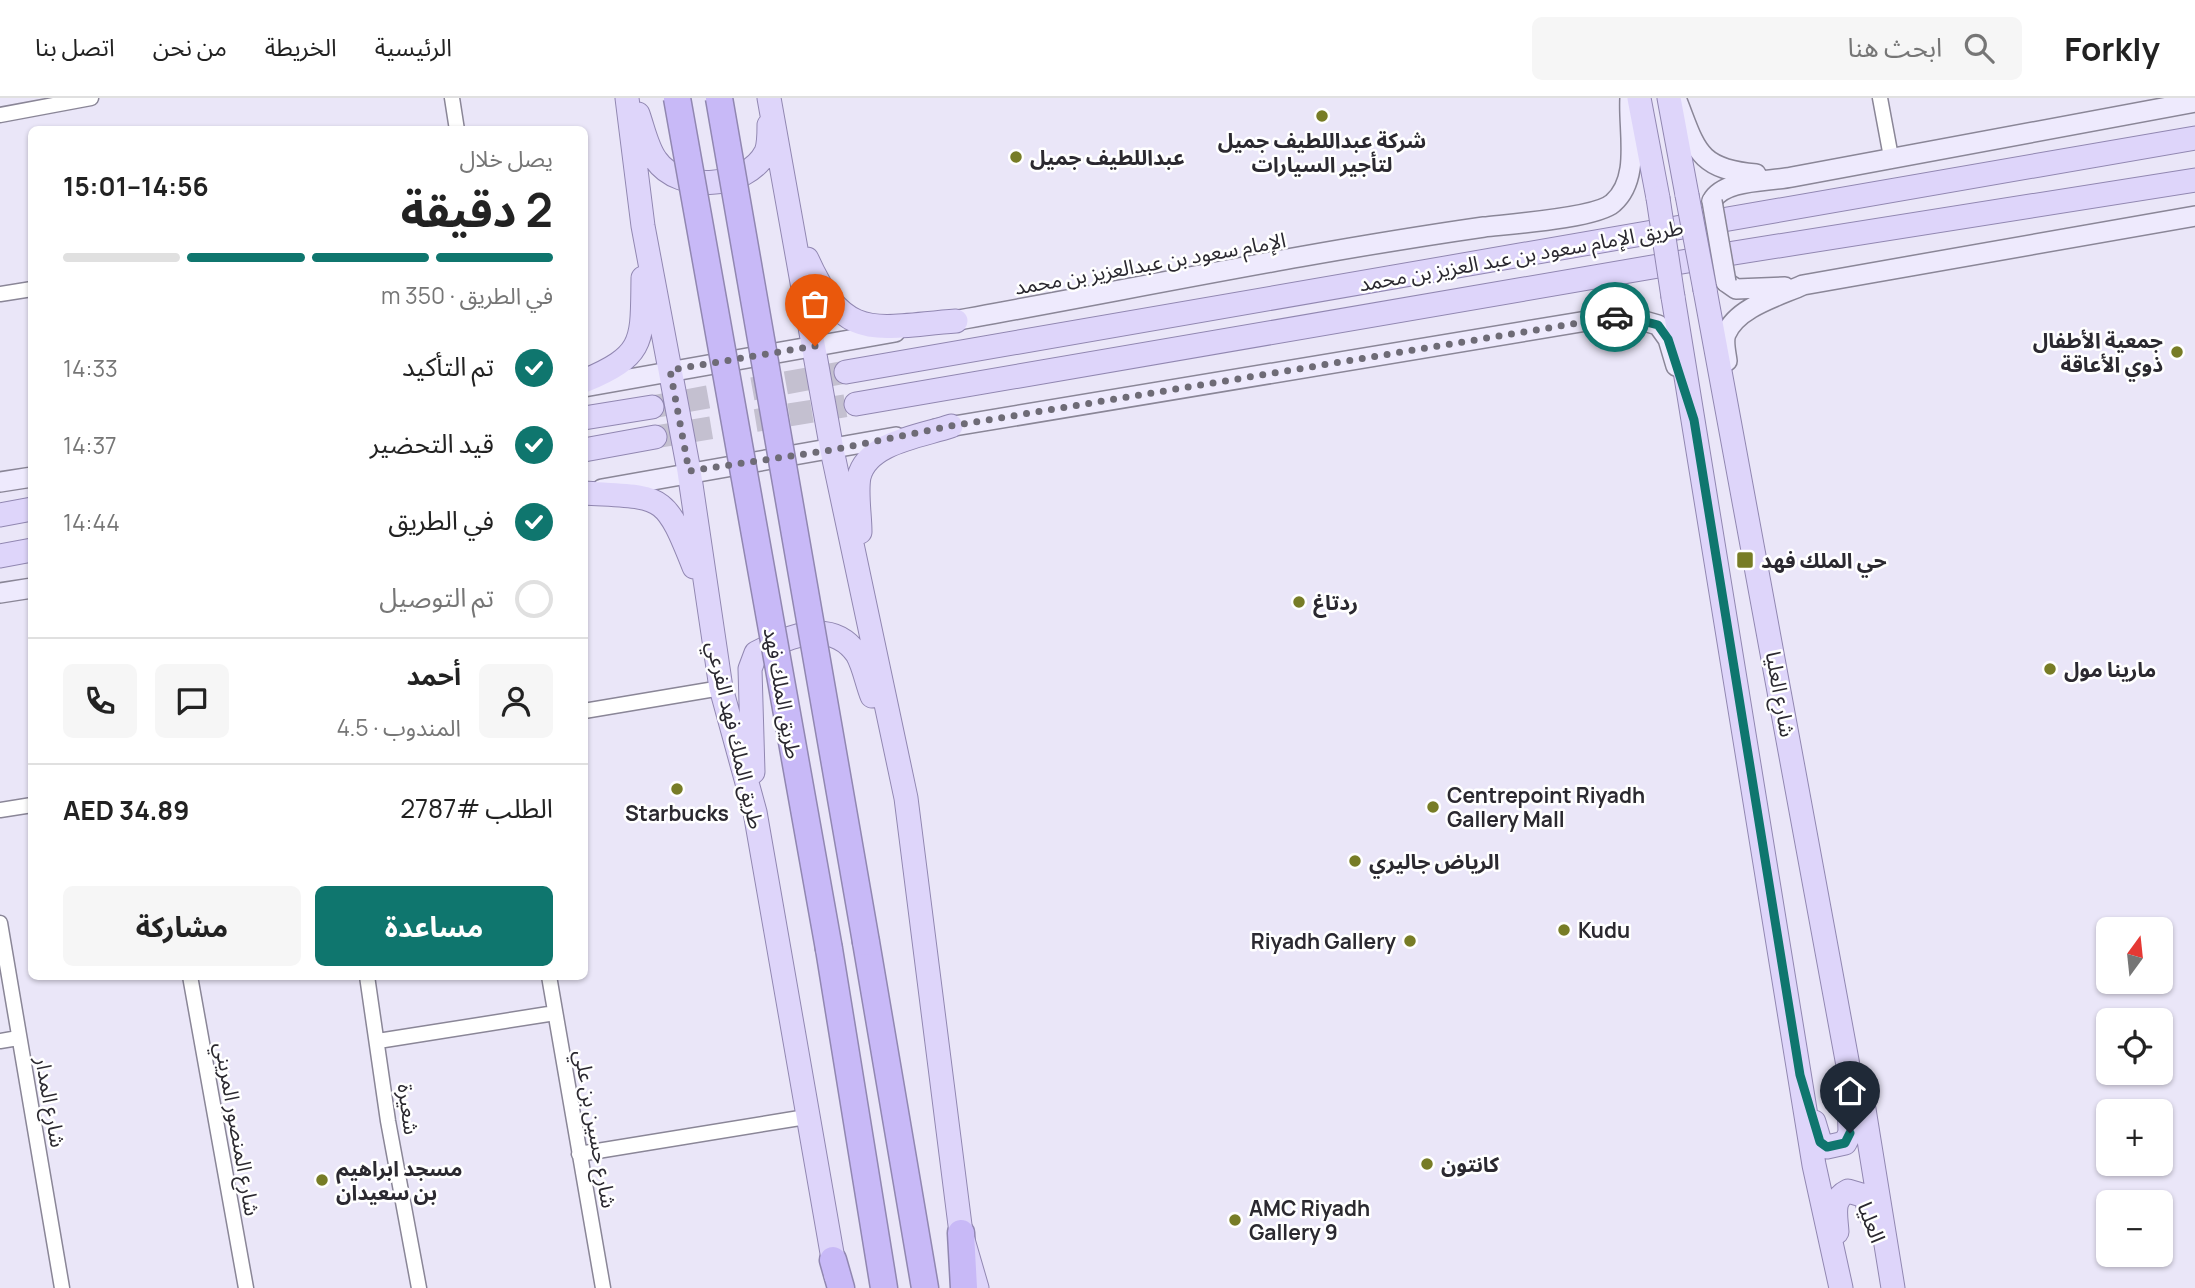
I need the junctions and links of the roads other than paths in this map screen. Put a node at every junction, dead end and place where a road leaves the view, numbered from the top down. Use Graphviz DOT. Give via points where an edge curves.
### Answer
graph roads {
  1 [pos="91,98"];
  2 [pos="452,98"];
  3 [pos="629,98"];
  4 [pos="677,98"];
  5 [pos="719,98"];
  6 [pos="1630,98"];
  7 [pos="1639,98"];
  8 [pos="1669,98"];
  9 [pos="1676,98"];
  10 [pos="1880,98"];
  11 [pos="769,99"];
  12 [pos="2195,102"];
  13 [pos="0,115"];
  14 [pos="456,126"];
  15 [pos="2195,138"];
  16 [pos="1891,157"];
  17 [pos="1792,177"];
  18 [pos="2195,180"];
  19 [pos="2195,216"];
  20 [pos="643,226"];
  21 [pos="793,226"];
  22 [pos="1803,285"];
  23 [pos="1716,286"];
  24 [pos="28,290"];
  25 [pos="0,295"];
  26 [pos="956,321"];
  27 [pos="815,346"];
  28 [pos="670,370"];
  29 [pos="846,372"];
  30 [pos="588,379"];
  31 [pos="588,386"];
  32 [pos="856,404"];
  33 [pos="652,407"];
  34 [pos="588,417"];
  35 [pos="1694,420"];
  36 [pos="1732,421"];
  37 [pos="951,426"];
  38 [pos="655,437"];
  39 [pos="588,449"];
  40 [pos="832,450"];
  41 [pos="689,471"];
  42 [pos="28,478"];
  43 [pos="0,482"];
  44 [pos="588,492"];
  45 [pos="588,493"];
  46 [pos="28,510"];
  47 [pos="0,514"];
  48 [pos="28,551"];
  49 [pos="0,556"];
  50 [pos="28,589"];
  51 [pos="862,591"];
  52 [pos="0,593"];
  53 [pos="710,608"];
  54 [pos="721,688"];
  55 [pos="588,710"];
  56 [pos="903,782"];
  57 [pos="28,806"];
  58 [pos="0,810"];
  59 [pos="755,812"];
  60 [pos="0,923"];
  61 [pos="191,980"];
  62 [pos="369,980"];
  63 [pos="550,980"];
  64 [pos="555,1013"];
  65 [pos="18,1038"];
  66 [pos="0,1041"];
  67 [pos="378,1041"];
  68 [pos="1849,1071"];
  69 [pos="1800,1075"];
  70 [pos="806,1117"];
  71 [pos="579,1154"];
  72 [pos="961,1233"];
  73 [pos="833,1260"];
  74 [pos="1891,1279"];
  75 [pos="1840,1282"];
  76 [pos="62,1288"];
  77 [pos="246,1288"];
  78 [pos="419,1288"];
  79 [pos="603,1288"];
  80 [pos="840,1288"];
  81 [pos="884,1288"];
  82 [pos="925,1288"];
  83 [pos="964,1288"];
  84 [pos="977,1288"];
  1 -- 13 [label="street"];
  2 -- 14 [label="street"];
  3 -- 11 [label="main road" via="656,160 672,174 713,183 751,168 766,152"];
  3 -- 20 [label="main road, طريق الملك فهد الفرعي"];
  4 -- 81 [label="highway, طريق الملك فهد, bridge" via="829,949"];
  5 -- 82 [label="highway, طريق الملك فهد, bridge"];
  6 -- 26 [label="street, الإمام سعود بن عبدالعزيز بن محمد" via="1627,187 1611,205 1588,213 1442,233"];
  7 -- 35 [label="main road, شارع العليا, bridge"];
  8 -- 23 [label="main road, شارع العليا, bridge" via="1687,195"];
  9 -- 17 [label="street" via="1696,147 1710,164 1740,173"];
  10 -- 16 [label="street"];
  11 -- 21 [label="main road"];
  12 -- 16 [label="street"];
  15 -- 29 [label="main road, طريق الإمام سعود بن عبد العزيز بن محمد"];
  16 -- 17 [label="street"];
  17 -- 23 [label="street, bridge" via="1729,184 1716,193 1712,201"];
  18 -- 32 [label="main road, طريق الإمام سعود بن عبد العزيز بن محمد" via="1734,253"];
  19 -- 22 [label="street"];
  20 -- 28 [label="main road, طريق الملك فهد الفرعي"];
  20 -- 30 [label="main road" via="642,326 633,353 617,368"];
  21 -- 26 [label="main road" via="818,282 842,315 872,327"];
  21 -- 27 [label="main road"];
  22 -- 23 [label="street" via="1754,290"];
  22 -- 36 [label="street" via="1744,314 1725,336"];
  23 -- 36 [label="main road, شارع العليا"];
  24 -- 25 [label="street"];
  26 -- 27 [label="street, الإمام سعود بن عبدالعزيز بن محمد"];
  27 -- 28 [label="street, الإمام سعود بن عبدالعزيز بن محمد"];
  27 -- 40 [label="main road"];
  28 -- 31 [label="street, الإمام سعود بن عبدالعزيز بن محمد"];
  28 -- 41 [label="main road, طريق الملك فهد الفرعي"];
  33 -- 34 [label="main road"];
  35 -- 37 [label="street" via="1668,339 1658,325 1623,316"];
  35 -- 69 [label="main road, شارع العليا"];
  36 -- 68 [label="main road, شارع العليا"];
  37 -- 40 [label="street"];
  37 -- 51 [label="main road" via="881,449 866,461 859,477"];
  38 -- 39 [label="main road"];
  40 -- 41 [label="street"];
  40 -- 51 [label="main road"];
  41 -- 44 [label="street"];
  41 -- 53 [label="main road, طريق الملك فهد الفرعي"];
  42 -- 43 [label="street"];
  45 -- 53 [label="main road" via="650,497 665,508 677,523"];
  46 -- 47 [label="main road"];
  48 -- 49 [label="main road"];
  50 -- 52 [label="street"];
  51 -- 56 [label="main road"];
  53 -- 54 [label="main road, طريق الملك فهد الفرعي"];
  54 -- 55 [label="street"];
  54 -- 59 [label="main road, طريق الملك فهد الفرعي"];
  56 -- 59 [label="main road" via="857,655 843,641 819,632 789,636 756,653 750,669"];
  56 -- 72 [label="main road"];
  57 -- 58 [label="street"];
  59 -- 70 [label="main road, طريق الملك فهد الفرعي"];
  60 -- 65 [label="street, شارع المدار"];
  61 -- 77 [label="street, شارع المنصور المريني"];
  62 -- 67 [label="street, شعيرة"];
  63 -- 64 [label="street, شارع حسين بن علي"];
  64 -- 67 [label="street"];
  64 -- 71 [label="street, شارع حسين بن علي"];
  65 -- 66 [label="street"];
  65 -- 76 [label="street, شارع المدار"];
  67 -- 78 [label="street, شعيرة"];
  68 -- 69 [label="main road" via="1850,1133 1845,1143 1835,1147 1820,1142"];
  68 -- 74 [label="main road, شارع العليا" via="1863,1103"];
  69 -- 75 [label="main road, شارع العليا"];
  70 -- 71 [label="street"];
  70 -- 73 [label="main road, طريق الملك فهد الفرعي"];
  71 -- 79 [label="street, شارع حسين بن علي"];
  72 -- 83 [label="highway"];
  72 -- 84 [label="main road"];
  73 -- 80 [label="highway"];
  74 -- 75 [label="main road, العليا" via="1865,1196 1849,1191 1840,1195 1835,1205"];
}
